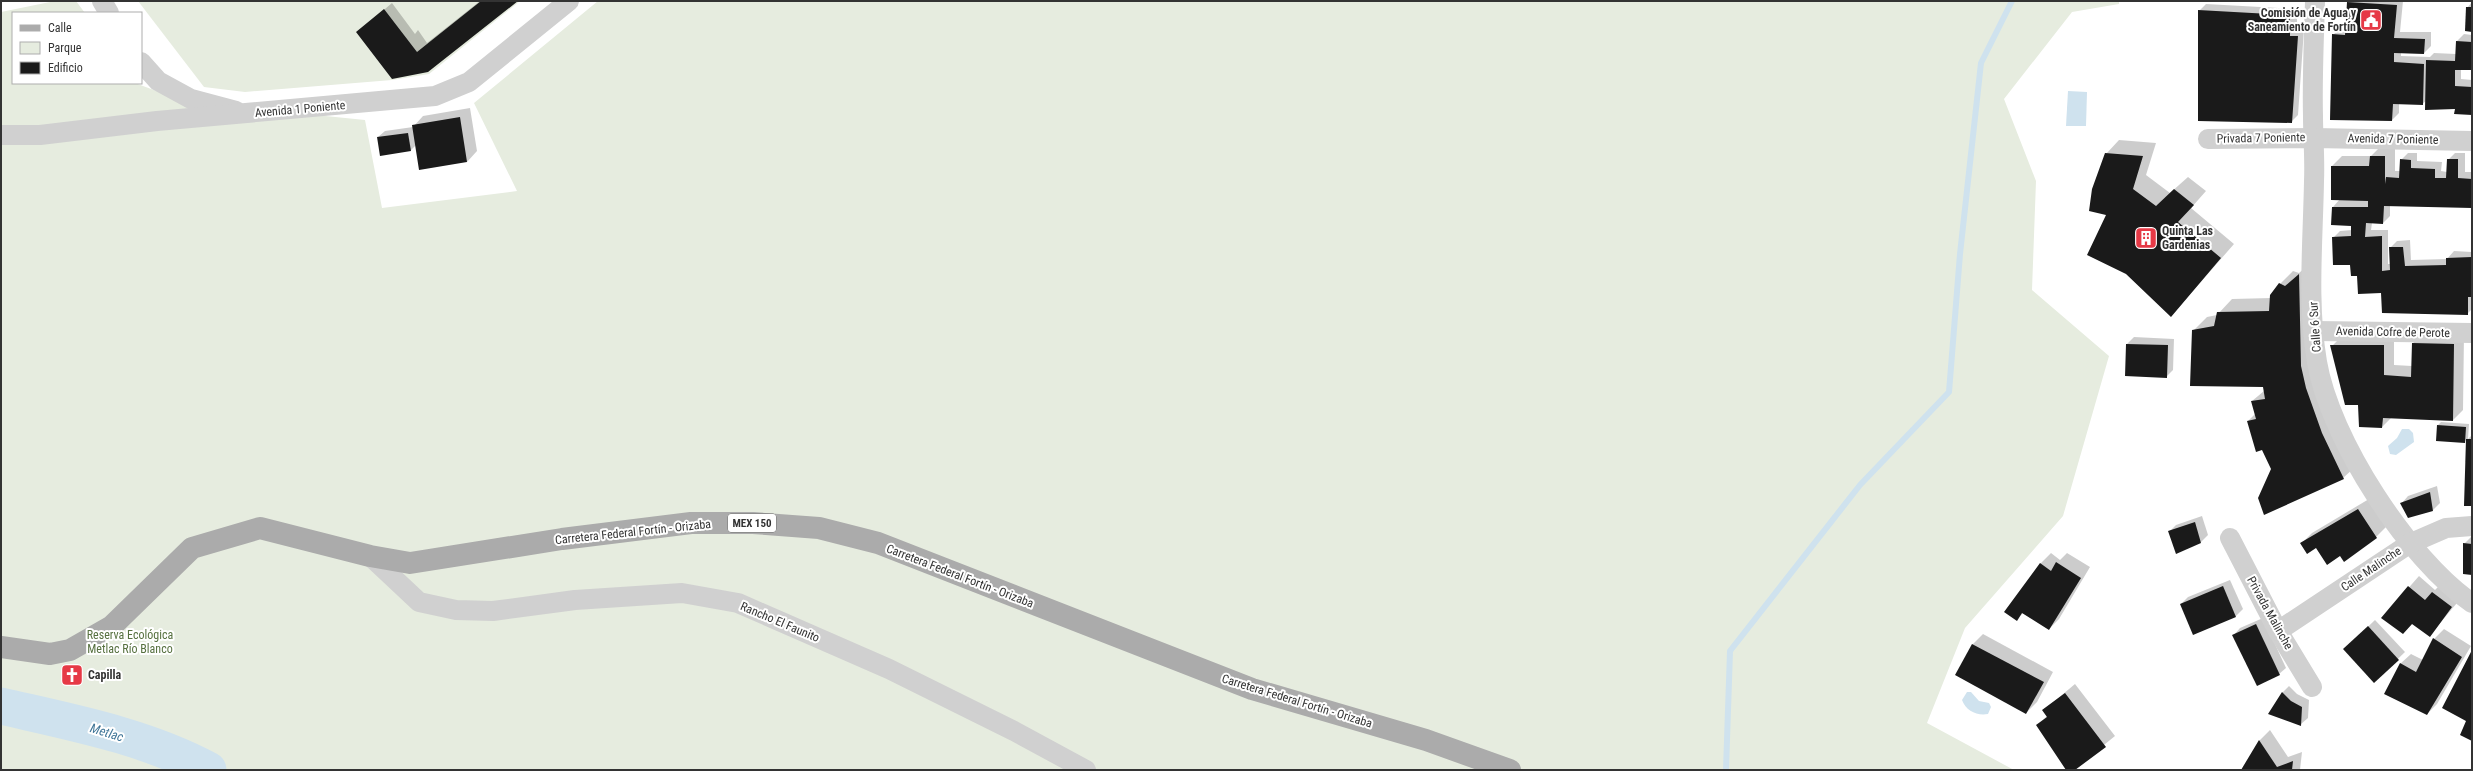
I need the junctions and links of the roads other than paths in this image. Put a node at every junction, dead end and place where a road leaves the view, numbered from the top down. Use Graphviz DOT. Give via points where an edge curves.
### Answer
graph roads {
  1 [pos="102,1"];
  2 [pos="568,1"];
  3 [pos="2315,1"];
  4 [pos="108,12"];
  5 [pos="142,63"];
  6 [pos="247,114"];
  7 [pos="1,135"];
  8 [pos="2314,138"];
  9 [pos="2208,139"];
  10 [pos="2472,141"];
  11 [pos="2314,331"];
  12 [pos="2472,333"];
  13 [pos="2472,526"];
  14 [pos="2230,538"];
  15 [pos="2409,544"];
  16 [pos="370,556"];
  17 [pos="2472,603"];
  18 [pos="2278,631"];
  19 [pos="1,647"];
  20 [pos="2312,687"];
  21 [pos="1086,770"];
  22 [pos="1510,770"];
  1 -- 4 [label="street"];
  2 -- 6 [label="street, Avenida 1 Poniente" via="469,82 434,96"];
  3 -- 8 [label="street, Calle 6 Sur"];
  5 -- 6 [label="street" via="158,80 191,99"];
  6 -- 7 [label="street, Avenida 1 Poniente" via="157,121 40,135"];
  8 -- 9 [label="street, Privada 7 Poniente"];
  8 -- 10 [label="street, Avenida 7 Poniente"];
  8 -- 11 [label="street, Calle 6 Sur"];
  11 -- 12 [label="street, Avenida Cofre de Perote"];
  11 -- 15 [label="street, Calle 6 Sur" via="2317,362 2326,395 2345,440 2364,475"];
  13 -- 15 [label="street, Calle Malinche" via="2446,528"];
  14 -- 18 [label="street, Privada Malinche"];
  15 -- 17 [label="street, Calle 6 Sur" via="2461,596"];
  15 -- 18 [label="street, Calle Malinche"];
  16 -- 19 [label="main road, Carretera Federal Fortín - Orizaba / MEX 150" via="260,528 192,548 112,626 70,650 50,654"];
  16 -- 21 [label="street, Rancho El Faunito" via="418,602 456,610 493,611 575,600 682,593 738,603 889,669"];
  16 -- 22 [label="main road, Carretera Federal Fortín - Orizaba / MEX 150" via="410,563 562,539 691,523 753,523 819,528 878,543 1252,689 1426,740"];
  18 -- 20 [label="street, Privada Malinche"];
}
